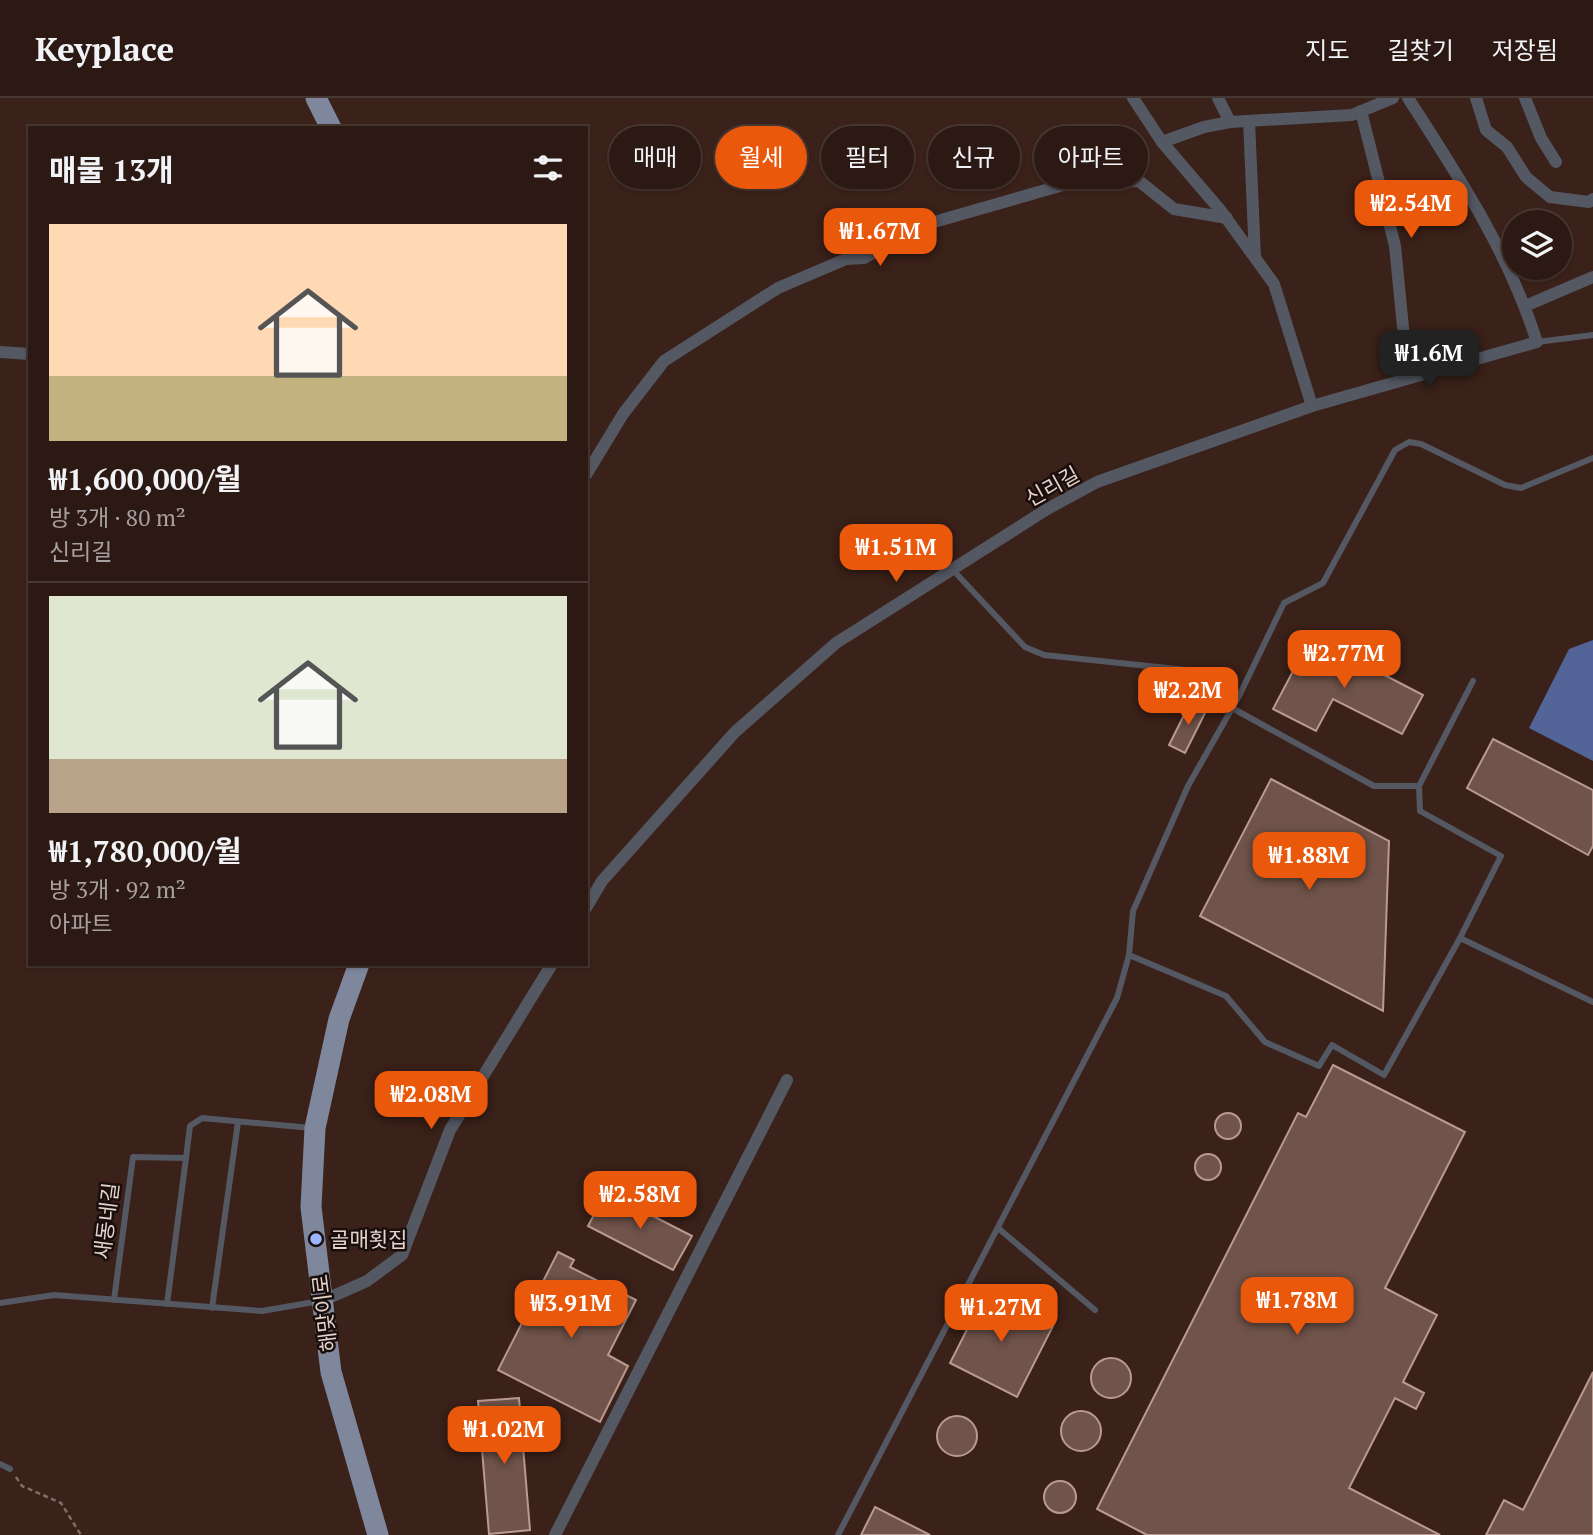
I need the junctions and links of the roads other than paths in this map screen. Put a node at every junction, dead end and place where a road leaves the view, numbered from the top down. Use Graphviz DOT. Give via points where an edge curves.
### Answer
graph roads {
  1 [pos="316,98"];
  2 [pos="1133,98"];
  3 [pos="1218,98"];
  4 [pos="1393,98"];
  5 [pos="1408,98"];
  6 [pos="1476,98"];
  7 [pos="1525,98"];
  8 [pos="1360,111"];
  9 [pos="1249,121"];
  10 [pos="1230,122"];
  11 [pos="330,126"];
  12 [pos="1162,142"];
  13 [pos="1556,162"];
  14 [pos="1593,199"];
  15 [pos="1227,218"];
  16 [pos="1255,257"];
  17 [pos="1593,277"];
  18 [pos="1525,306"];
  19 [pos="1593,335"];
  20 [pos="1537,342"];
  21 [pos="0,352"];
  22 [pos="28,355"];
  23 [pos="1408,378"];
  24 [pos="1312,406"];
  25 [pos="1593,458"];
  26 [pos="588,472"];
  27 [pos="951,568"];
  28 [pos="1473,681"];
  29 [pos="1239,696"];
  30 [pos="1232,708"];
  31 [pos="1419,786"];
  32 [pos="588,905"];
  33 [pos="1461,938"];
  34 [pos="1129,955"];
  35 [pos="358,966"];
  36 [pos="551,966"];
  37 [pos="1593,1002"];
  38 [pos="787,1080"];
  39 [pos="239,1122"];
  40 [pos="315,1128"];
  41 [pos="186,1158"];
  42 [pos="998,1228"];
  43 [pos="114,1300"];
  44 [pos="322,1301"];
  45 [pos="0,1303"];
  46 [pos="167,1304"];
  47 [pos="212,1308"];
  48 [pos="1095,1310"];
  49 [pos="0,1464"];
  50 [pos="10,1469"];
  51 [pos="378,1535"];
  52 [pos="555,1535"];
  53 [pos="838,1535"];
  1 -- 11 [label="main road"];
  2 -- 12 [label="street"];
  3 -- 10 [label="street"];
  4 -- 8 [label="street"];
  5 -- 18 [label="street" via="1478,207"];
  6 -- 14 [label="street" via="1486,130 1507,147 1526,177 1550,197"];
  7 -- 13 [label="street"];
  8 -- 9 [label="street"];
  8 -- 23 [label="street" via="1395,246"];
  9 -- 10 [label="street"];
  9 -- 16 [label="street"];
  10 -- 12 [label="street"];
  12 -- 15 [label="street"];
  15 -- 16 [label="street"];
  15 -- 26 [label="street" via="1174,209 1139,181 1070,183 927,224 864,258 846,259 778,288 664,361 623,414"];
  16 -- 24 [label="street" via="1274,284"];
  17 -- 18 [label="street"];
  18 -- 20 [label="street"];
  19 -- 20 [label="lane"];
  20 -- 23 [label="street, 신리길"];
  21 -- 22 [label="street"];
  23 -- 24 [label="street, 신리길"];
  24 -- 27 [label="street, 신리길" via="1097,482"];
  25 -- 29 [label="lane" via="1521,488 1505,485 1421,444 1409,442 1395,450 1323,583 1284,603"];
  27 -- 29 [label="lane" via="1025,647 1044,655 1186,670 1216,680"];
  27 -- 32 [label="street, 신리길" via="836,643 734,732 602,881"];
  28 -- 31 [label="lane"];
  29 -- 30 [label="lane"];
  30 -- 31 [label="lane" via="1374,786"];
  30 -- 34 [label="lane" via="1188,786 1133,911"];
  31 -- 33 [label="lane" via="1420,811 1501,856"];
  33 -- 34 [label="lane" via="1384,1075 1332,1045 1319,1066 1265,1042 1226,996"];
  33 -- 37 [label="lane"];
  34 -- 42 [label="lane" via="1117,998"];
  35 -- 40 [label="main road, 해맞이로" via="339,1019"];
  36 -- 44 [label="street" via="450,1130 402,1255 367,1281"];
  38 -- 52 [label="street"];
  39 -- 40 [label="lane"];
  39 -- 41 [label="lane" via="194,1120"];
  39 -- 47 [label="lane"];
  40 -- 44 [label="main road, 해맞이로" via="311,1207"];
  41 -- 43 [label="lane, 새동네길" via="133,1157"];
  41 -- 46 [label="lane"];
  42 -- 48 [label="lane"];
  42 -- 53 [label="lane"];
  43 -- 45 [label="lane" via="54,1295"];
  43 -- 46 [label="lane"];
  44 -- 47 [label="lane" via="262,1311"];
  44 -- 51 [label="main road, 해맞이로" via="331,1372"];
  46 -- 47 [label="lane"];
  49 -- 50 [label="lane"];
}
